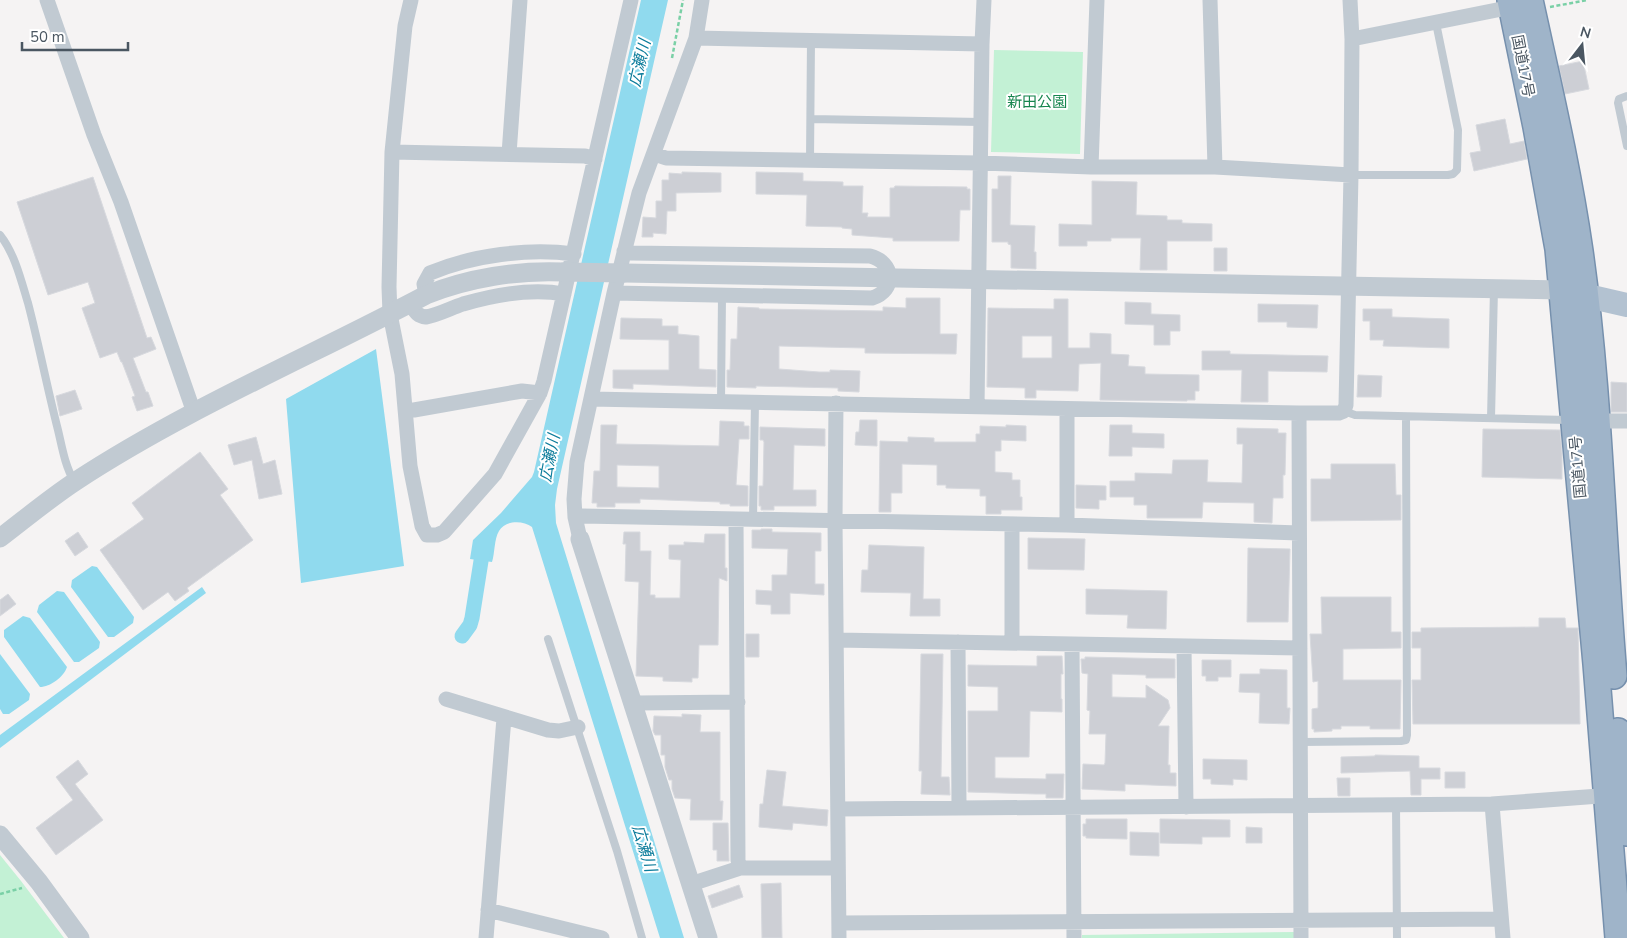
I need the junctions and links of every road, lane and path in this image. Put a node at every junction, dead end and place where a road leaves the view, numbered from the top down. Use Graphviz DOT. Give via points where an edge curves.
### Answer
graph roads {
  1 [pos="47,0"];
  2 [pos="410,0"];
  3 [pos="520,0"];
  4 [pos="631,0"];
  5 [pos="702,0"];
  6 [pos="984,0"];
  7 [pos="1097,0"];
  8 [pos="1210,0"];
  9 [pos="1350,0"];
  10 [pos="1525,2"];
  11 [pos="1436,23"];
  12 [pos="696,38"];
  13 [pos="1352,39"];
  14 [pos="811,40"];
  15 [pos="982,44"];
  16 [pos="1627,96"];
  17 [pos="811,119"];
  18 [pos="981,122"];
  19 [pos="1627,146"];
  20 [pos="392,152"];
  21 [pos="509,154"];
  22 [pos="654,154"];
  23 [pos="595,159"];
  24 [pos="810,160"];
  25 [pos="980,162"];
  26 [pos="1091,167"];
  27 [pos="1215,167"];
  28 [pos="1351,175"];
  29 [pos="0,235"];
  30 [pos="624,251"];
  31 [pos="574,254"];
  32 [pos="889,278"];
  33 [pos="978,279"];
  34 [pos="1348,286"];
  35 [pos="1494,289"];
  36 [pos="614,293"];
  37 [pos="1574,293"];
  38 [pos="564,294"];
  39 [pos="722,295"];
  40 [pos="418,300"];
  41 [pos="1627,305"];
  42 [pos="390,314"];
  43 [pos="540,393"];
  44 [pos="592,399"];
  45 [pos="721,402"];
  46 [pos="755,403"];
  47 [pos="836,403"];
  48 [pos="977,407"];
  49 [pos="406,409"];
  50 [pos="1067,409"];
  51 [pos="1344,411"];
  52 [pos="196,412"];
  53 [pos="1299,413"];
  54 [pos="1406,417"];
  55 [pos="1490,418"];
  56 [pos="1586,420"];
  57 [pos="1627,421"];
  58 [pos="75,482"];
  59 [pos="576,517"];
  60 [pos="736,519"];
  61 [pos="754,519"];
  62 [pos="835,520"];
  63 [pos="1012,524"];
  64 [pos="1067,525"];
  65 [pos="1299,533"];
  66 [pos="0,538"];
  67 [pos="580,539"];
  68 [pos="548,639"];
  69 [pos="837,640"];
  70 [pos="958,642"];
  71 [pos="1012,643"];
  72 [pos="1072,644"];
  73 [pos="1184,646"];
  74 [pos="1300,648"];
  75 [pos="446,699"];
  76 [pos="738,702"];
  77 [pos="632,705"];
  78 [pos="504,718"];
  79 [pos="578,727"];
  80 [pos="1301,742"];
  81 [pos="1619,794"];
  82 [pos="1396,804"];
  83 [pos="1492,804"];
  84 [pos="1302,806"];
  85 [pos="959,807"];
  86 [pos="1186,807"];
  87 [pos="1073,808"];
  88 [pos="838,809"];
  89 [pos="1627,833"];
  90 [pos="0,834"];
  91 [pos="740,868"];
  92 [pos="837,868"];
  93 [pos="691,884"];
  94 [pos="28,885"];
  95 [pos="0,894"];
  96 [pos="488,910"];
  97 [pos="1501,919"];
  98 [pos="1301,920"];
  99 [pos="1397,920"];
  100 [pos="1074,922"];
  101 [pos="839,931"];
  102 [pos="80,938"];
  103 [pos="486,938"];
  104 [pos="602,938"];
  105 [pos="642,938"];
  106 [pos="708,938"];
  107 [pos="1074,938"];
  108 [pos="1302,938"];
  109 [pos="1397,938"];
  110 [pos="1503,938"];
  111 [pos="1618,938"];
  1 -- 52 [label="street"];
  2 -- 20 [label="street"];
  3 -- 21 [label="street"];
  4 -- 23 [label="street"];
  5 -- 12 [label="street"];
  6 -- 15 [label="street"];
  7 -- 26 [label="street"];
  8 -- 27 [label="street"];
  9 -- 13 [label="street"];
  10 -- 11 [label="street"];
  10 -- 37 [label="highway, 国道17号" via="1559,130 1580,251"];
  11 -- 13 [label="street"];
  11 -- 28 [label="lane" via="1458,130 1456,170 1448,175"];
  12 -- 14 [label="street"];
  12 -- 22 [label="street"];
  13 -- 28 [label="street"];
  14 -- 15 [label="street"];
  14 -- 17 [label="lane"];
  15 -- 18 [label="street"];
  16 -- 19 [label="lane" via="1619,99 1618,103"];
  17 -- 18 [label="lane"];
  17 -- 24 [label="lane"];
  18 -- 25 [label="street"];
  20 -- 21 [label="street"];
  20 -- 42 [label="street"];
  21 -- 23 [label="street"];
  22 -- 24 [label="street" via="666,158"];
  22 -- 30 [label="street" via="639,193"];
  23 -- 31 [label="street"];
  24 -- 25 [label="street"];
  25 -- 26 [label="street"];
  25 -- 33 [label="street"];
  26 -- 27 [label="street"];
  27 -- 28 [label="street"];
  28 -- 34 [label="street"];
  29 -- 58 [label="lane" via="19,273 66,462"];
  30 -- 32 [label="street" via="878,258"];
  30 -- 36 [label="street"];
  31 -- 38 [label="street"];
  31 -- 40 [label="street" via="538,253 460,263 428,276"];
  32 -- 33 [label="street"];
  32 -- 39 [label="street" via="888,287 877,297"];
  32 -- 40 [label="street, bridge" via="539,272 466,283"];
  33 -- 34 [label="street"];
  33 -- 48 [label="street"];
  34 -- 35 [label="street"];
  34 -- 51 [label="street"];
  35 -- 37 [label="street"];
  35 -- 55 [label="lane"];
  36 -- 39 [label="street"];
  36 -- 44 [label="street"];
  37 -- 41 [label="main road"];
  37 -- 56 [label="highway, 国道17号"];
  38 -- 40 [label="street" via="511,294 421,317 416,314"];
  38 -- 43 [label="street"];
  39 -- 45 [label="lane"];
  40 -- 42 [label="street"];
  42 -- 49 [label="street"];
  42 -- 52 [label="street"];
  43 -- 49 [label="street" via="522,391"];
  43 -- 49 [label="street" via="495,474 444,532 437,535 424,532 410,466"];
  44 -- 45 [label="street"];
  44 -- 59 [label="street" via="577,462"];
  45 -- 46 [label="street"];
  46 -- 47 [label="street"];
  46 -- 61 [label="lane"];
  47 -- 48 [label="street"];
  47 -- 62 [label="street"];
  48 -- 50 [label="street"];
  50 -- 53 [label="street"];
  50 -- 64 [label="street"];
  51 -- 53 [label="street"];
  51 -- 54 [label="lane" via="1355,415"];
  52 -- 58 [label="street"];
  53 -- 65 [label="street"];
  54 -- 55 [label="lane"];
  54 -- 80 [label="lane" via="1408,735 1401,742"];
  55 -- 56 [label="lane"];
  56 -- 57 [label="street"];
  56 -- 81 [label="highway, 国道17号" via="1613,663"];
  58 -- 66 [label="street"];
  59 -- 60 [label="street"];
  59 -- 67 [label="street"];
  60 -- 61 [label="street"];
  60 -- 76 [label="street"];
  61 -- 62 [label="street"];
  62 -- 63 [label="street"];
  62 -- 69 [label="street"];
  63 -- 64 [label="street"];
  63 -- 71 [label="street"];
  64 -- 65 [label="street"];
  65 -- 74 [label="street"];
  67 -- 77 [label="street"];
  68 -- 79 [label="lane"];
  69 -- 70 [label="street"];
  69 -- 88 [label="street"];
  70 -- 71 [label="street"];
  70 -- 85 [label="street"];
  71 -- 72 [label="street"];
  72 -- 73 [label="street"];
  72 -- 87 [label="street"];
  73 -- 74 [label="street"];
  73 -- 86 [label="street"];
  74 -- 80 [label="street"];
  75 -- 78 [label="street"];
  76 -- 77 [label="street"];
  76 -- 91 [label="street"];
  77 -- 93 [label="street"];
  78 -- 79 [label="street" via="548,730"];
  78 -- 96 [label="street"];
  79 -- 105 [label="lane"];
  80 -- 84 [label="street"];
  81 -- 83 [label="street"];
  81 -- 89 [label="highway, 国道17号"];
  81 -- 111 [label="highway, 国道17号"];
  82 -- 83 [label="street"];
  82 -- 84 [label="street"];
  82 -- 99 [label="lane"];
  83 -- 97 [label="street"];
  84 -- 86 [label="street"];
  84 -- 98 [label="street"];
  85 -- 87 [label="street"];
  85 -- 88 [label="street"];
  86 -- 87 [label="street"];
  87 -- 100 [label="street"];
  88 -- 92 [label="street"];
  90 -- 102 [label="street"];
  91 -- 92 [label="street"];
  91 -- 93 [label="street"];
  92 -- 101 [label="street"];
  93 -- 106 [label="street"];
  94 -- 95 [label="path"];
  96 -- 103 [label="street"];
  96 -- 104 [label="street"];
  97 -- 99 [label="street"];
  97 -- 110 [label="street"];
  98 -- 99 [label="street"];
  98 -- 100 [label="street"];
  98 -- 108 [label="street"];
  99 -- 109 [label="lane"];
  100 -- 101 [label="street"];
  100 -- 107 [label="street"];
}
